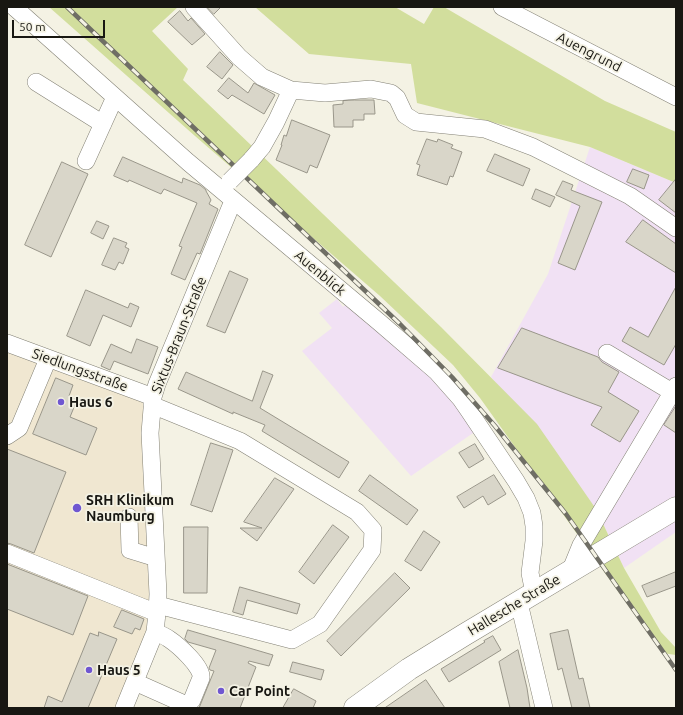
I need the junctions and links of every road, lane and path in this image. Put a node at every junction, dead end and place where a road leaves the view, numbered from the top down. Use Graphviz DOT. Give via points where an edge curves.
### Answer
graph roads {
  1 [pos="14,7"];
  2 [pos="194,7"];
  3 [pos="502,7"];
  4 [pos="36,82"];
  5 [pos="290,90"];
  6 [pos="115,97"];
  7 [pos="676,97"];
  8 [pos="103,124"];
  9 [pos="86,161"];
  10 [pos="228,191"];
  11 [pos="676,228"];
  12 [pos="7,343"];
  13 [pos="607,353"];
  14 [pos="48,358"];
  15 [pos="674,389"];
  16 [pos="153,401"];
  17 [pos="7,436"];
  18 [pos="676,508"];
  19 [pos="129,517"];
  20 [pos="593,524"];
  21 [pos="609,549"];
  22 [pos="7,553"];
  23 [pos="156,558"];
  24 [pos="570,572"];
  25 [pos="527,598"];
  26 [pos="158,609"];
  27 [pos="155,632"];
  28 [pos="134,682"];
  29 [pos="124,708"];
  30 [pos="355,708"];
  31 [pos="544,708"];
  1 -- 6 [label="street, Auenblick"];
  2 -- 5 [label="street" via="238,57 262,77"];
  3 -- 7 [label="street, Auengrund"];
  4 -- 8 [label="street"];
  5 -- 10 [label="street, bridge" via="262,147"];
  5 -- 11 [label="street" via="324,93 371,89 391,93 397,98 405,115 416,122 485,129 533,147 630,196"];
  6 -- 8 [label="street"];
  6 -- 10 [label="street, Auenblick"];
  8 -- 9 [label="street"];
  10 -- 16 [label="street, Sixtus-Braun-Straße"];
  10 -- 25 [label="street, Auenblick" via="437,372 460,398 516,481 532,513 532,588"];
  12 -- 14 [label="street, Siedlungsstraße"];
  13 -- 15 [label="street"];
  14 -- 16 [label="street, Siedlungsstraße"];
  14 -- 17 [label="street" via="19,428"];
  15 -- 20 [label="street"];
  16 -- 23 [label="street, Sixtus-Braun-Straße" via="150,433"];
  16 -- 26 [label="street, Siedlungsstraße" via="240,441 357,512 373,530 372,550 320,624 292,640"];
  18 -- 21 [label="main road, Hallesche Straße"];
  19 -- 23 [label="street" via="130,550"];
  20 -- 21 [label="street"];
  20 -- 24 [label="street" via="581,544"];
  21 -- 24 [label="main road, Hallesche Straße"];
  22 -- 26 [label="street, Siedlungsstraße"];
  23 -- 26 [label="street, Sixtus-Braun-Straße"];
  24 -- 25 [label="main road, Hallesche Straße"];
  25 -- 30 [label="main road, Hallesche Straße" via="409,670"];
  25 -- 31 [label="street, Auenblick"];
  26 -- 27 [label="street, Sixtus-Braun-Straße"];
  27 -- 28 [label="street, Sixtus-Braun-Straße"];
  27 -- 28 [label="street" via="169,639 189,656 202,675 192,700 187,704 182,703"];
  28 -- 29 [label="street, Sixtus-Braun-Straße"];
}
